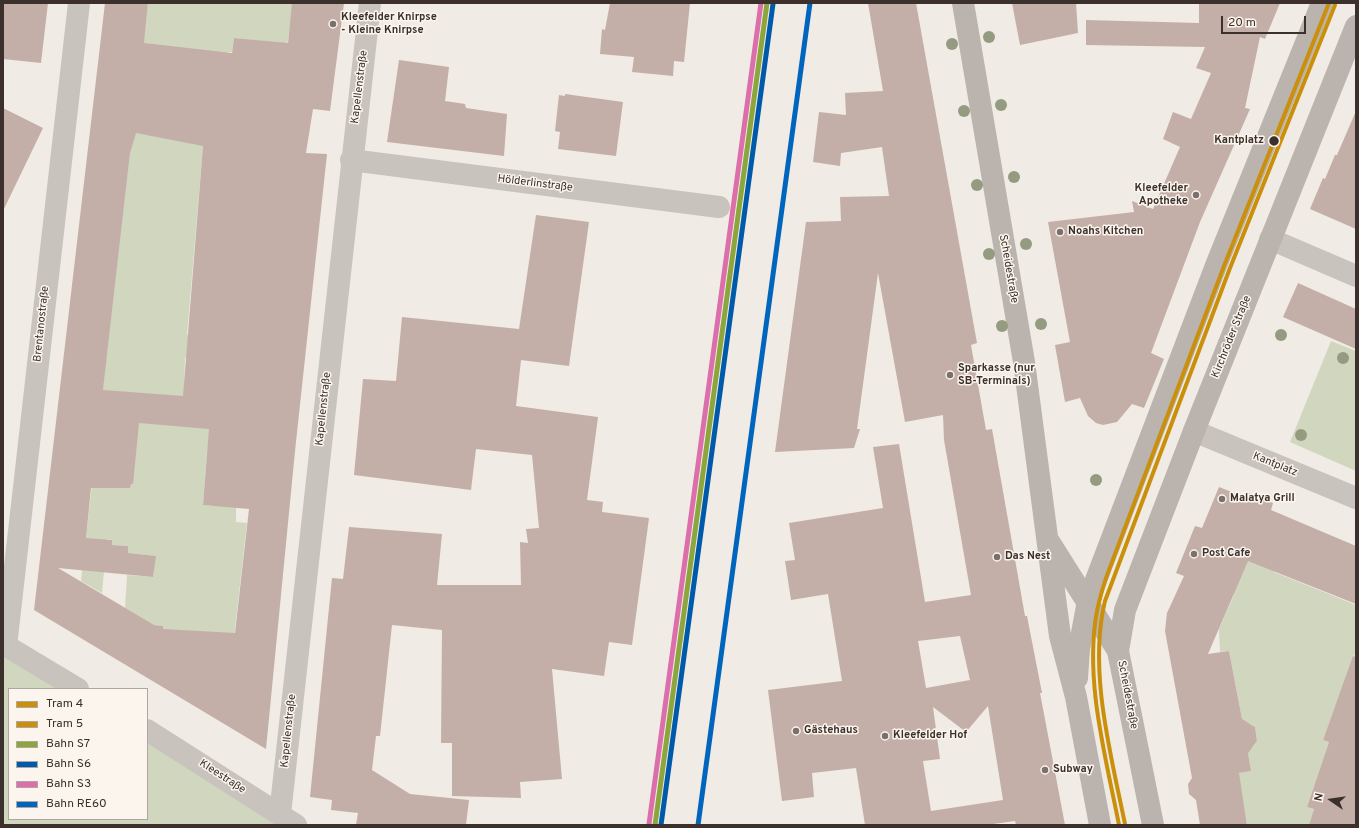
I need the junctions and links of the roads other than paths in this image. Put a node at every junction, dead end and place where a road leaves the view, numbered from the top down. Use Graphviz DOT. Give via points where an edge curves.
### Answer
graph roads {
  1 [pos="79,3"];
  2 [pos="370,3"];
  3 [pos="963,3"];
  4 [pos="1322,3"];
  5 [pos="1356,26"];
  6 [pos="351,160"];
  7 [pos="719,207"];
  8 [pos="1270,239"];
  9 [pos="1356,276"];
  10 [pos="1194,432"];
  11 [pos="1356,498"];
  12 [pos="1046,536"];
  13 [pos="1088,601"];
  14 [pos="5,645"];
  15 [pos="1118,651"];
  16 [pos="76,688"];
  17 [pos="1076,698"];
  18 [pos="148,731"];
  19 [pos="288,820"];
  20 [pos="1100,825"];
  21 [pos="1153,825"];
  1 -- 14 [label="street, Brentanostraße"];
  2 -- 6 [label="street, Kapellenstraße"];
  3 -- 12 [label="main road, Scheidestraße" via="1024,362"];
  4 -- 13 [label="main road" via="1217,263"];
  5 -- 8 [label="main road, Kirchröder Straße"];
  6 -- 7 [label="street, Hölderlinstraße"];
  6 -- 19 [label="street, Kapellenstraße"];
  8 -- 9 [label="street"];
  8 -- 10 [label="main road, Kirchröder Straße"];
  10 -- 11 [label="street, Kantplatz"];
  10 -- 15 [label="main road, Kirchröder Straße" via="1125,610"];
  12 -- 13 [label="main road, Scheidestraße"];
  12 -- 17 [label="main road, Scheidestraße" via="1060,636"];
  13 -- 15 [label="main road, Scheidestraße"];
  13 -- 17 [label="main road" via="1079,649"];
  14 -- 16 [label="street"];
  15 -- 21 [label="main road, Scheidestraße"];
  17 -- 20 [label="main road, Scheidestraße"];
  18 -- 19 [label="street, Kleestraße"];
}
